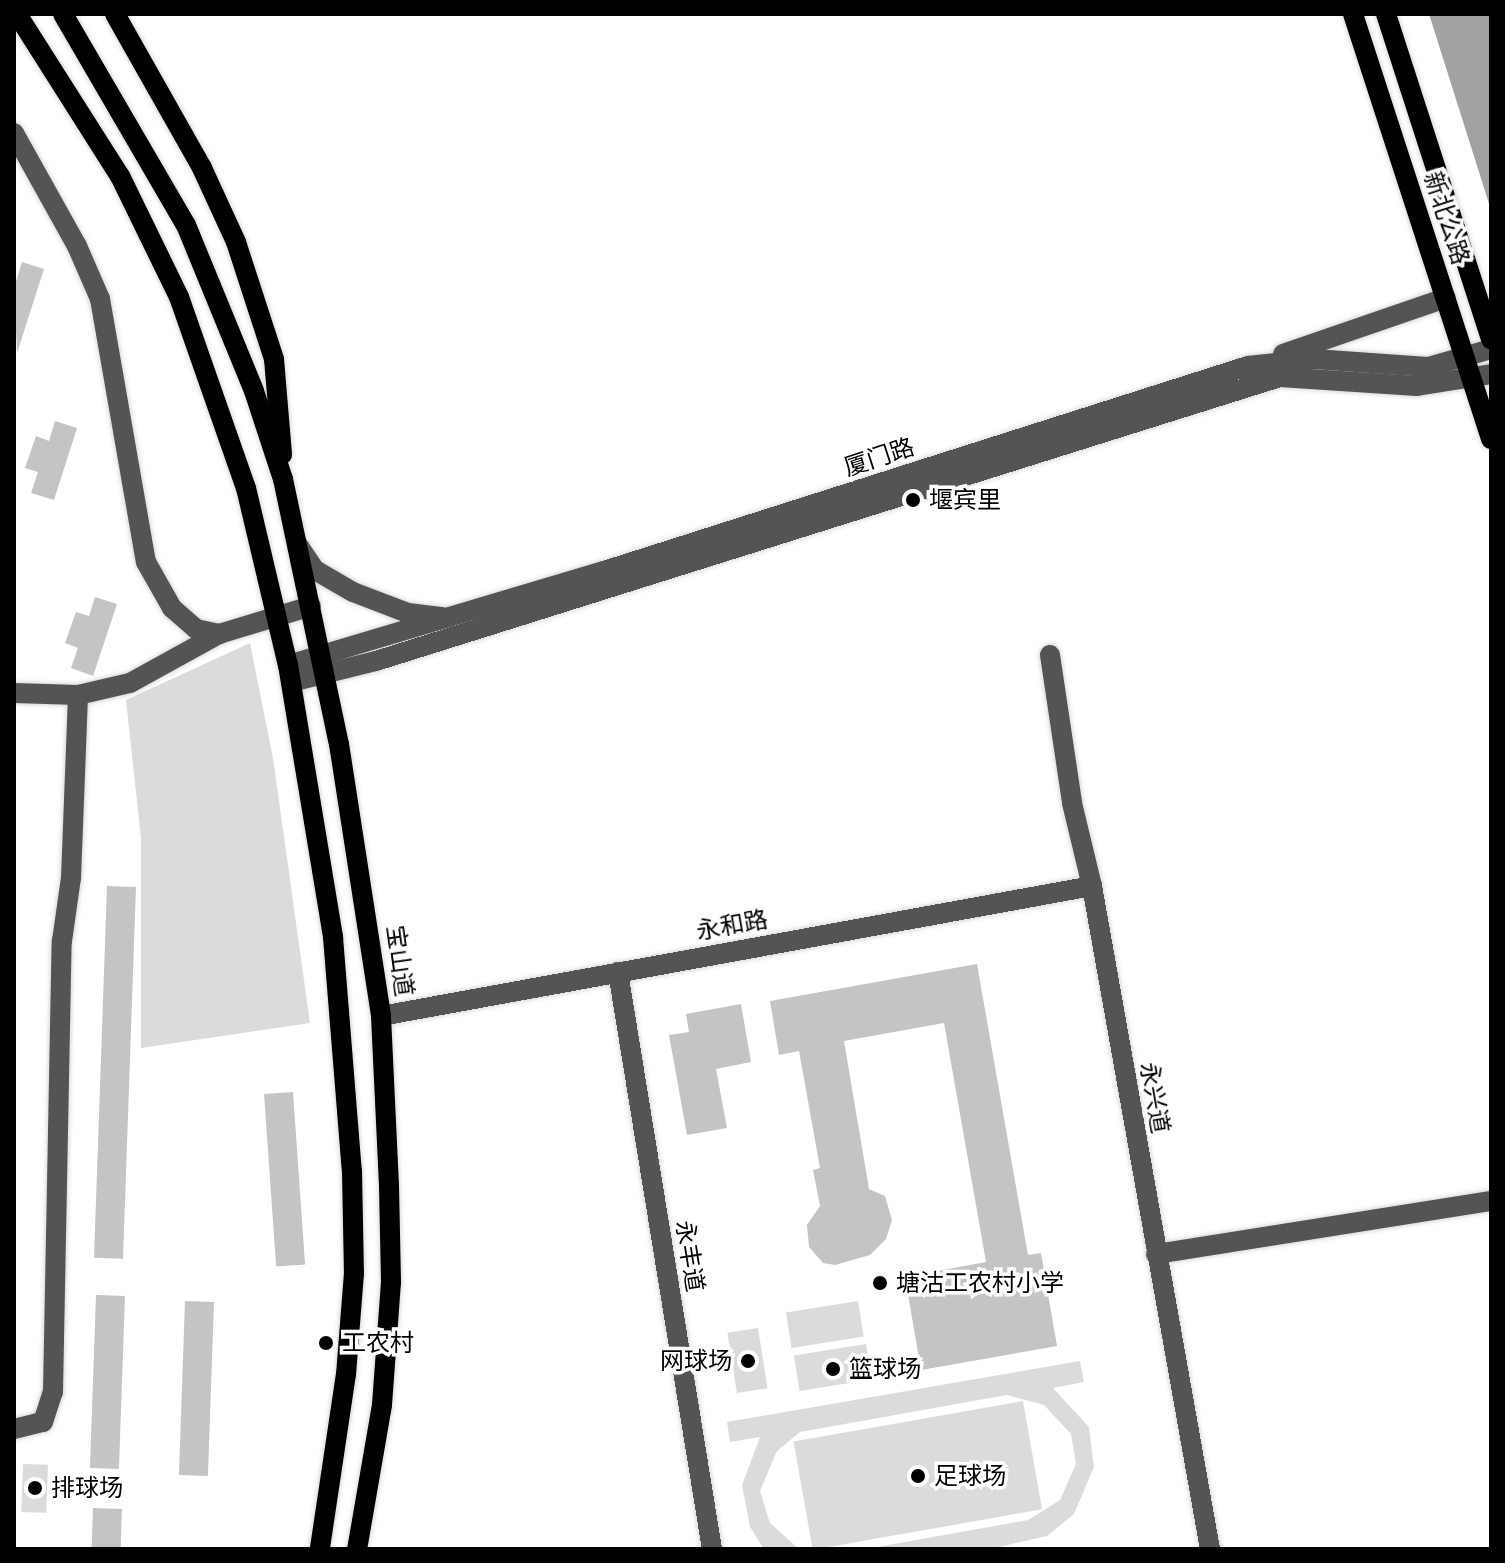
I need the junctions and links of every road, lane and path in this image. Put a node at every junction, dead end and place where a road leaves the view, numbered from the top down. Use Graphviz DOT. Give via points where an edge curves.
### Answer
graph roads {
  1 [pos="17,14"];
  2 [pos="63,14"];
  3 [pos="115,14"];
  4 [pos="1353,14"];
  5 [pos="1386,14"];
  6 [pos="14,133"];
  7 [pos="1446,298"];
  8 [pos="1491,339"];
  9 [pos="1491,349"];
  10 [pos="1465,358"];
  11 [pos="1248,366"];
  12 [pos="1482,377"];
  13 [pos="1491,439"];
  14 [pos="283,479"];
  15 [pos="298,545"];
  16 [pos="311,606"];
  17 [pos="278,614"];
  18 [pos="459,616"];
  19 [pos="219,634"];
  20 [pos="1050,655"];
  21 [pos="323,667"];
  22 [pos="289,674"];
  23 [pos="14,693"];
  24 [pos="78,695"];
  25 [pos="1092,886"];
  26 [pos="618,972"];
  27 [pos="381,1016"];
  28 [pos="1491,1201"];
  29 [pos="1156,1254"];
  30 [pos="14,1429"];
  31 [pos="1204,1548"];
  32 [pos="320,1549"];
  33 [pos="357,1549"];
  34 [pos="712,1549"];
  1 -- 17 [label="main road" via="120,176 155,242 218,401"];
  2 -- 14 [label="main road, 宝山道" via="186,225 254,391"];
  3 -- 14 [label="main road" via="202,168 236,242 274,359"];
  4 -- 7 [label="main road, 新北公路"];
  5 -- 8 [label="main road, 新北公路"];
  6 -- 19 [label="street" via="100,299 146,562 172,608 196,629"];
  7 -- 10 [label="main road, 新北公路"];
  7 -- 11 [label="street"];
  9 -- 10 [label="street, 厦门路"];
  10 -- 11 [label="street, 厦门路" via="1428,367 1314,359"];
  10 -- 12 [label="main road, 新北公路"];
  11 -- 18 [label="street, 厦门路"];
  12 -- 13 [label="main road, 新北公路"];
  12 -- 21 [label="street, 厦门路" via="1417,386 1280,377"];
  14 -- 15 [label="main road, 宝山道"];
  15 -- 16 [label="main road, 宝山道"];
  15 -- 18 [label="street" via="315,570 372,601 420,616"];
  16 -- 17 [label="street"];
  16 -- 21 [label="main road, 宝山道"];
  17 -- 19 [label="street"];
  17 -- 22 [label="main road"];
  18 -- 21 [label="street, 厦门路"];
  19 -- 24 [label="street" via="130,683"];
  20 -- 25 [label="street, 永兴道" via="1072,803"];
  21 -- 22 [label="street, 厦门路"];
  21 -- 27 [label="main road, 宝山道"];
  22 -- 32 [label="main road" via="333,937 352,1171 354,1273 346,1374"];
  23 -- 24 [label="street"];
  24 -- 30 [label="street" via="71,878 62,941 53,1392 43,1422"];
  25 -- 26 [label="street, 永和路"];
  25 -- 29 [label="street, 永兴道"];
  26 -- 27 [label="street, 永和路"];
  26 -- 34 [label="street, 永丰道"];
  27 -- 33 [label="main road, 宝山道" via="391,1282 382,1405"];
  28 -- 29 [label="street"];
  29 -- 31 [label="street, 永兴道"];
}
